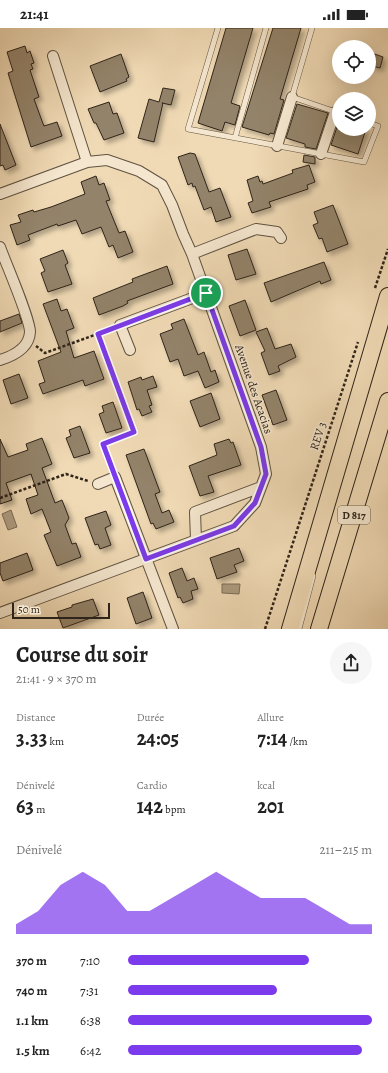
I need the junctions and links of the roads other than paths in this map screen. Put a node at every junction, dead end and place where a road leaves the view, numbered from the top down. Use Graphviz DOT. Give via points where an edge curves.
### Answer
graph roads {
  1 [pos="218,28"];
  2 [pos="266,28"];
  3 [pos="312,28"];
  4 [pos="53,56"];
  5 [pos="292,97"];
  6 [pos="332,110"];
  7 [pos="332,126"];
  8 [pos="374,136"];
  9 [pos="235,138"];
  10 [pos="277,146"];
  11 [pos="322,154"];
  12 [pos="87,162"];
  13 [pos="0,194"];
  14 [pos="281,238"];
  15 [pos="0,247"];
  16 [pos="192,254"];
  17 [pos="206,293"];
  18 [pos="381,295"];
  19 [pos="130,350"];
  20 [pos="0,360"];
  21 [pos="388,401"];
  22 [pos="98,484"];
  23 [pos="261,487"];
  24 [pos="319,531"];
  25 [pos="196,540"];
  26 [pos="146,559"];
  27 [pos="0,613"];
  28 [pos="173,629"];
  29 [pos="290,629"];
  30 [pos="299,629"];
  31 [pos="319,629"];
  1 -- 9 [label="lane" via="188,129"];
  2 -- 9 [label="lane"];
  3 -- 5 [label="lane"];
  4 -- 12 [label="street"];
  5 -- 6 [label="lane"];
  5 -- 10 [label="street"];
  7 -- 11 [label="street"];
  8 -- 11 [label="lane" via="364,162"];
  9 -- 10 [label="lane"];
  10 -- 11 [label="lane"];
  12 -- 13 [label="street, Avenue des Acacias"];
  12 -- 16 [label="street, Avenue des Acacias" via="107,160 139,171 162,185"];
  14 -- 16 [label="street" via="277,232 256,229"];
  15 -- 20 [label="street" via="30,333 23,348 15,355"];
  16 -- 17 [label="street, Avenue des Acacias"];
  17 -- 19 [label="street" via="120,326"];
  17 -- 23 [label="street, Avenue des Acacias" via="261,447 266,474"];
  18 -- 24 [label="main road, D 817"];
  21 -- 31 [label="main road, D 817"];
  22 -- 26 [label="street" via="115,477"];
  23 -- 25 [label="street, Avenue des Acacias" via="255,503 234,526"];
  23 -- 25 [label="street" via="195,512"];
  24 -- 29 [label="main road, D 817"];
  24 -- 30 [label="lane" via="312,586"];
  25 -- 26 [label="street, Avenue des Acacias"];
  26 -- 27 [label="street, Avenue des Acacias"];
  26 -- 28 [label="street"];
}
